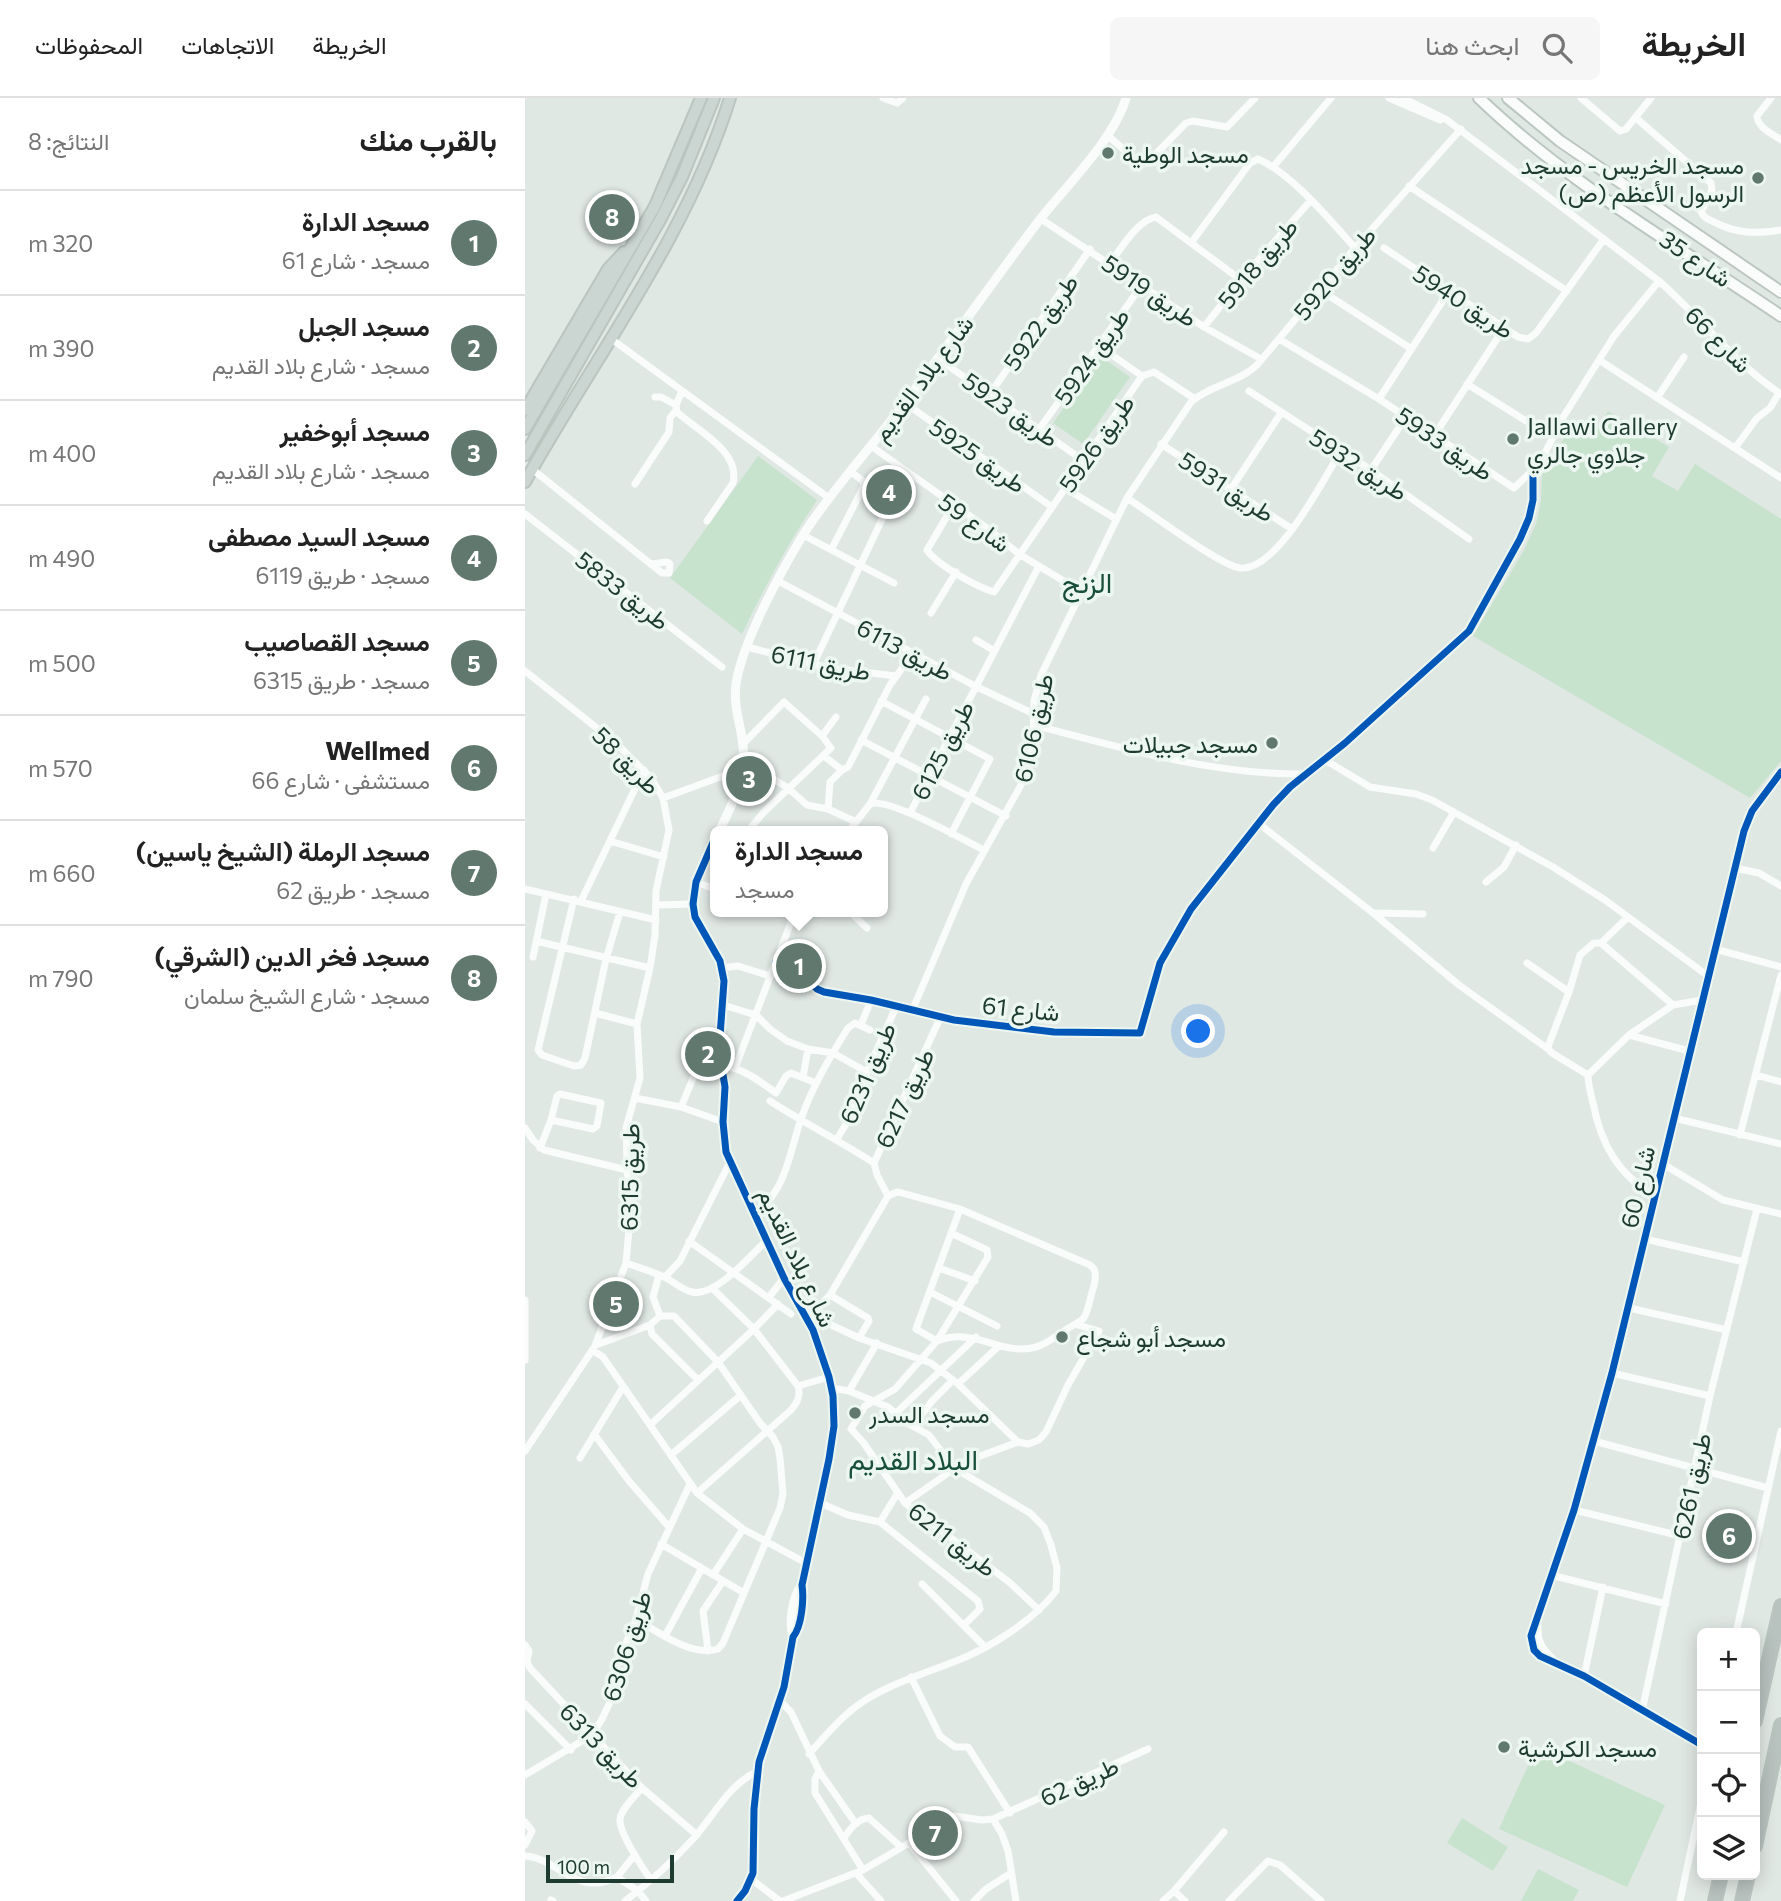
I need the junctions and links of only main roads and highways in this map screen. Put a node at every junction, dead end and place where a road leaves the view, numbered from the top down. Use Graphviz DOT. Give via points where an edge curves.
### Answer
graph roads {
  1 [pos="701,98"];
  2 [pos="714,98"];
  3 [pos="730,98"];
  4 [pos="1479,98"];
  5 [pos="1508,98"];
  6 [pos="660,220"];
  7 [pos="675,231"];
  8 [pos="629,249"];
  9 [pos="1781,292"];
  10 [pos="1781,316"];
  11 [pos="525,410"];
  12 [pos="525,429"];
  13 [pos="525,455"];
  14 [pos="525,482"];
  15 [pos="1781,1606"];
  16 [pos="1760,1699"];
  17 [pos="1781,1725"];
  18 [pos="1760,1823"];
  19 [pos="1720,1880"];
  20 [pos="1747,1880"];
  21 [pos="1715,1901"];
  22 [pos="1742,1901"];
  1 -- 8 [label="main road" via="655,206"];
  2 -- 6 [label="main road"];
  3 -- 7 [label="main road"];
  4 -- 10 [label="main road, شارع 35" via="1571,174"];
  5 -- 9 [label="main road, شارع 35" via="1560,141"];
  6 -- 7 [label="main road"];
  6 -- 13 [label="main road"];
  7 -- 14 [label="main road"];
  8 -- 11 [label="main road" via="611,264"];
  8 -- 12 [label="main road"];
  15 -- 16 [label="highway"];
  17 -- 18 [label="highway"];
  19 -- 21 [label="highway"];
  20 -- 22 [label="highway"];
}
